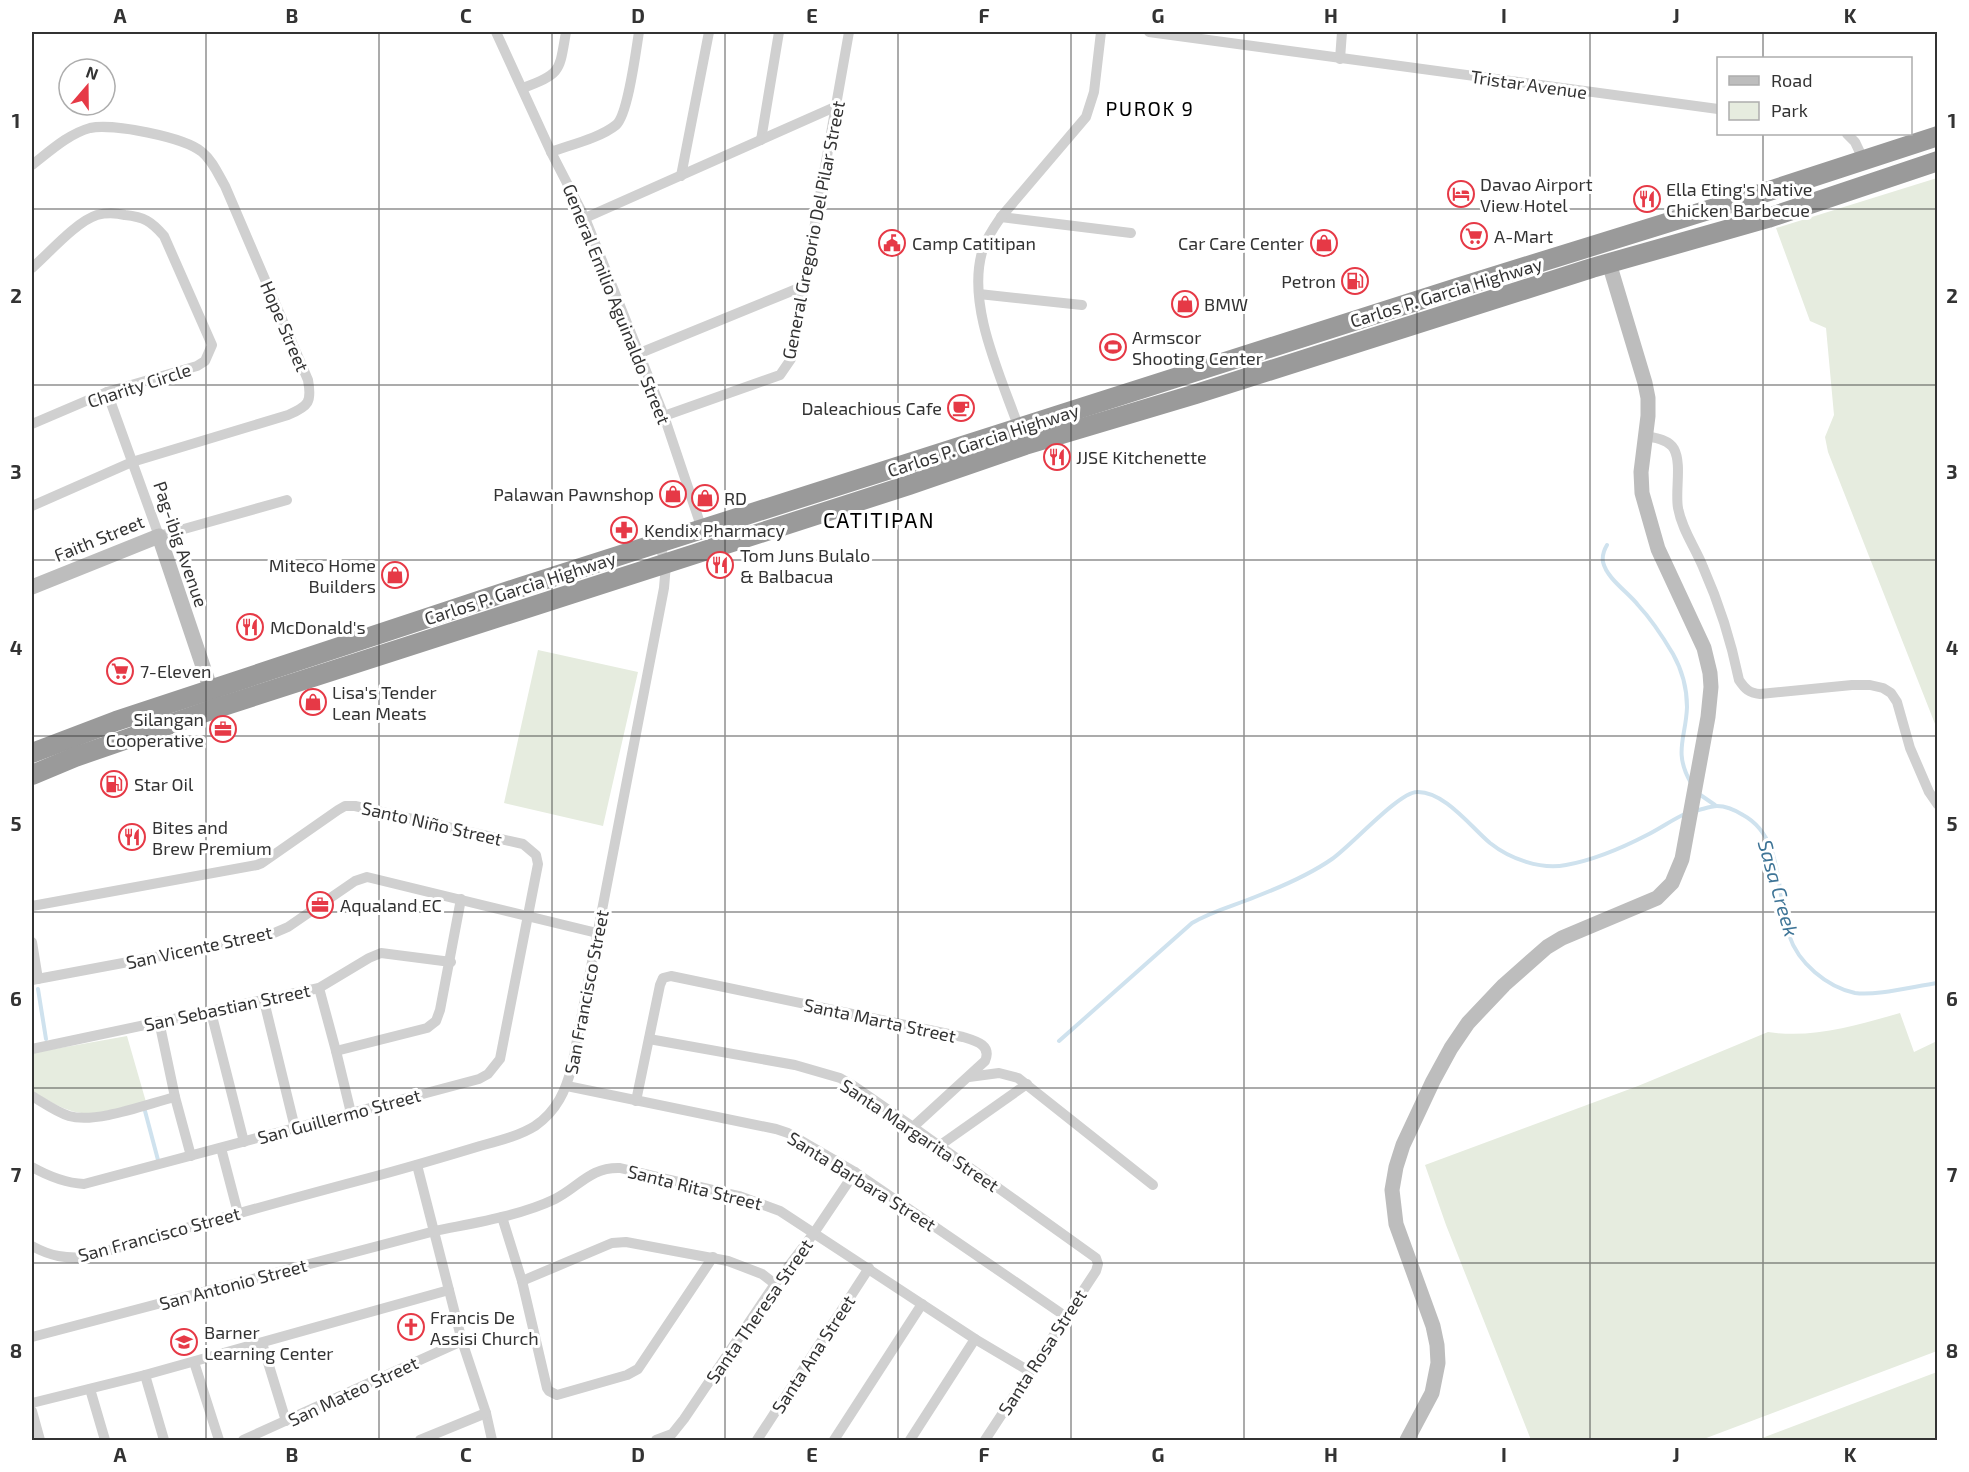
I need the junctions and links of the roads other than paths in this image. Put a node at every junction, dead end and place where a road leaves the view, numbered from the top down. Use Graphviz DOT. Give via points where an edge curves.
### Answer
graph roads {
  1 [pos="495,32"];
  2 [pos="566,32"];
  3 [pos="639,32"];
  4 [pos="709,32"];
  5 [pos="778,32"];
  6 [pos="849,32"];
  7 [pos="1101,32"];
  8 [pos="1149,32"];
  9 [pos="1342,32"];
  10 [pos="1340,59"];
  11 [pos="523,88"];
  12 [pos="837,106"];
  13 [pos="1717,108"];
  14 [pos="1848,135"];
  15 [pos="1938,136"];
  16 [pos="761,140"];
  17 [pos="552,152"];
  18 [pos="1864,161"];
  19 [pos="1938,161"];
  20 [pos="32,165"];
  21 [pos="681,176"];
  22 [pos="1760,194"];
  23 [pos="1001,217"];
  24 [pos="585,218"];
  25 [pos="1768,218"];
  26 [pos="1131,233"];
  27 [pos="1609,263"];
  28 [pos="32,268"];
  29 [pos="1521,268"];
  30 [pos="804,286"];
  31 [pos="1528,288"];
  32 [pos="979,294"];
  33 [pos="1082,305"];
  34 [pos="640,353"];
  35 [pos="107,392"];
  36 [pos="664,416"];
  37 [pos="32,424"];
  38 [pos="1022,436"];
  39 [pos="1646,436"];
  40 [pos="132,462"];
  41 [pos="287,500"];
  42 [pos="32,506"];
  43 [pos="702,530"];
  44 [pos="159,536"];
  45 [pos="659,544"];
  46 [pos="709,549"];
  47 [pos="666,564"];
  48 [pos="32,587"];
  49 [pos="367,638"];
  50 [pos="373,659"];
  51 [pos="210,689"];
  52 [pos="217,708"];
  53 [pos="66,739"];
  54 [pos="32,753"];
  55 [pos="75,757"];
  56 [pos="32,775"];
  57 [pos="1938,805"];
  58 [pos="462,899"];
  59 [pos="32,906"];
  60 [pos="529,916"];
  61 [pos="597,933"];
  62 [pos="32,942"];
  63 [pos="450,962"];
  64 [pos="35,979"];
  65 [pos="319,988"];
  66 [pos="264,1001"];
  67 [pos="211,1012"];
  68 [pos="159,1021"];
  69 [pos="649,1039"];
  70 [pos="32,1049"];
  71 [pos="336,1051"];
  72 [pos="968,1077"];
  73 [pos="1028,1084"];
  74 [pos="567,1086"];
  75 [pos="32,1096"];
  76 [pos="175,1097"];
  77 [pos="636,1101"];
  78 [pos="351,1113"];
  79 [pos="913,1127"];
  80 [pos="295,1128"];
  81 [pos="244,1142"];
  82 [pos="939,1146"];
  83 [pos="221,1148"];
  84 [pos="191,1156"];
  85 [pos="417,1165"];
  86 [pos="32,1167"];
  87 [pos="855,1172"];
  88 [pos="1153,1185"];
  89 [pos="238,1213"];
  90 [pos="502,1217"];
  91 [pos="435,1231"];
  92 [pos="814,1233"];
  93 [pos="32,1246"];
  94 [pos="713,1257"];
  95 [pos="1098,1264"];
  96 [pos="869,1268"];
  97 [pos="522,1281"];
  98 [pos="775,1284"];
  99 [pos="449,1290"];
  100 [pos="922,1304"];
  101 [pos="1065,1316"];
  102 [pos="32,1337"];
  103 [pos="975,1339"];
  104 [pos="462,1341"];
  105 [pos="262,1343"];
  106 [pos="194,1362"];
  107 [pos="1029,1371"];
  108 [pos="145,1375"];
  109 [pos="90,1389"];
  110 [pos="32,1403"];
  111 [pos="32,1411"];
  112 [pos="486,1413"];
  113 [pos="286,1421"];
  114 [pos="40,1440"];
  115 [pos="105,1440"];
  116 [pos="164,1440"];
  117 [pos="219,1440"];
  118 [pos="243,1440"];
  119 [pos="420,1440"];
  120 [pos="492,1440"];
  121 [pos="656,1440"];
  122 [pos="757,1440"];
  123 [pos="834,1440"];
  124 [pos="910,1440"];
  125 [pos="985,1440"];
  126 [pos="1407,1440"];
  1 -- 11 [label="street, General Emilio Aguinaldo Street"];
  2 -- 11 [label="street" via="556,72"];
  3 -- 17 [label="street" via="626,105 618,124"];
  4 -- 21 [label="street"];
  5 -- 16 [label="street"];
  6 -- 12 [label="street, General Gregorio Del Pilar Street"];
  7 -- 23 [label="street" via="1094,92 1086,117"];
  8 -- 10 [label="street, Tristar Avenue"];
  9 -- 10 [label="street"];
  10 -- 13 [label="street, Tristar Avenue"];
  11 -- 17 [label="street, General Emilio Aguinaldo Street"];
  12 -- 16 [label="street"];
  12 -- 30 [label="street, General Gregorio Del Pilar Street"];
  14 -- 18 [label="street"];
  15 -- 18 [label="highway, Carlos P. Garcia Highway"];
  16 -- 21 [label="street"];
  17 -- 24 [label="street, General Emilio Aguinaldo Street"];
  18 -- 22 [label="highway, Carlos P. Garcia Highway"];
  19 -- 25 [label="highway, Carlos P. Garcia Highway"];
  20 -- 40 [label="street, Hope Street" via="75,134 92,128 115,127 168,138 201,151 225,186 308,380 309,401 299,410"];
  21 -- 24 [label="street"];
  22 -- 25 [label="highway"];
  22 -- 29 [label="highway, Carlos P. Garcia Highway"];
  23 -- 26 [label="street"];
  23 -- 32 [label="street" via="983,249 978,270"];
  24 -- 34 [label="street, General Emilio Aguinaldo Street"];
  25 -- 27 [label="highway, Carlos P. Garcia Highway"];
  27 -- 31 [label="highway, Carlos P. Garcia Highway"];
  27 -- 39 [label="main road" via="1645,382"];
  28 -- 35 [label="street, Charity Circle" via="85,220 98,215 137,216 152,222 164,236 212,345 210,352 197,366"];
  29 -- 31 [label="highway"];
  29 -- 38 [label="highway, Carlos P. Garcia Highway"];
  30 -- 34 [label="street"];
  30 -- 36 [label="street, General Gregorio Del Pilar Street" via="791,359 780,375"];
  31 -- 38 [label="highway, Carlos P. Garcia Highway" via="1205,391"];
  32 -- 33 [label="street"];
  32 -- 38 [label="street" via="991,345"];
  34 -- 36 [label="street, General Emilio Aguinaldo Street"];
  35 -- 37 [label="street, Charity Circle"];
  35 -- 40 [label="street, Pag-ibig Avenue"];
  36 -- 43 [label="street, General Emilio Aguinaldo Street"];
  38 -- 43 [label="highway, Carlos P. Garcia Highway"];
  38 -- 46 [label="highway, Carlos P. Garcia Highway" via="909,485"];
  39 -- 57 [label="street" via="1664,440 1676,454 1681,524 1716,598 1744,688 1760,694 1870,686 1891,693 1910,748"];
  39 -- 126 [label="main road" via="1642,493 1658,549 1708,660 1711,687 1688,832 1672,883 1657,898 1547,947 1468,1023 1450,1048 1408,1134 1396,1167 1393,1208 1433,1326 1438,1363 1432,1393"];
  40 -- 42 [label="street, Hope Street"];
  40 -- 44 [label="street, Pag-ibig Avenue"];
  41 -- 44 [label="street, Faith Street"];
  43 -- 45 [label="highway, Carlos P. Garcia Highway"];
  43 -- 46 [label="street, General Emilio Aguinaldo Street"];
  44 -- 48 [label="main road, Faith Street"];
  44 -- 51 [label="main road, Pag-ibig Avenue"];
  45 -- 47 [label="street, San Francisco Street"];
  45 -- 49 [label="highway, Carlos P. Garcia Highway"];
  46 -- 47 [label="highway, Carlos P. Garcia Highway"];
  47 -- 50 [label="highway, Carlos P. Garcia Highway"];
  47 -- 61 [label="street, San Francisco Street"];
  49 -- 50 [label="highway"];
  49 -- 51 [label="highway, Carlos P. Garcia Highway"];
  50 -- 52 [label="highway, Carlos P. Garcia Highway"];
  51 -- 52 [label="main road, Pag-ibig Avenue"];
  51 -- 53 [label="highway, Carlos P. Garcia Highway"];
  52 -- 55 [label="highway, Carlos P. Garcia Highway"];
  53 -- 54 [label="highway, Carlos P. Garcia Highway"];
  53 -- 55 [label="highway"];
  55 -- 56 [label="highway, Carlos P. Garcia Highway"];
  58 -- 60 [label="street, San Vicente Street"];
  58 -- 63 [label="street"];
  58 -- 64 [label="street, San Vicente Street" via="367,877 267,936"];
  59 -- 60 [label="street, Santo Niño Street" via="256,865 338,810 355,806 523,844 536,855 538,864"];
  60 -- 61 [label="street, San Vicente Street"];
  60 -- 78 [label="street, San Guillermo Street" via="500,1059 495,1067 479,1079"];
  61 -- 74 [label="street, San Francisco Street"];
  62 -- 64 [label="street"];
  63 -- 65 [label="street, San Sebastian Street" via="381,953"];
  63 -- 71 [label="street" via="436,1021 427,1028"];
  65 -- 66 [label="street, San Sebastian Street"];
  65 -- 71 [label="street"];
  66 -- 67 [label="street, San Sebastian Street"];
  66 -- 80 [label="street"];
  67 -- 68 [label="street, San Sebastian Street"];
  67 -- 81 [label="street"];
  68 -- 70 [label="street, San Sebastian Street"];
  68 -- 76 [label="street"];
  69 -- 72 [label="street, Santa Marta Street" via="660,985 663,978 671,976 963,1037 982,1044 987,1053 985,1061"];
  69 -- 77 [label="street"];
  69 -- 79 [label="street, Santa Margarita Street" via="795,1065 840,1078"];
  71 -- 78 [label="street"];
  72 -- 73 [label="street" via="999,1073"];
  72 -- 79 [label="street, Santa Marta Street"];
  73 -- 82 [label="street"];
  73 -- 88 [label="street"];
  74 -- 77 [label="street, Santa Barbara Street"];
  74 -- 85 [label="street, San Francisco Street" via="558,1104 534,1127"];
  75 -- 76 [label="street" via="63,1114 87,1118"];
  76 -- 84 [label="street"];
  77 -- 87 [label="street, Santa Barbara Street" via="776,1129 799,1138"];
  78 -- 80 [label="street, San Guillermo Street"];
  79 -- 82 [label="street, Santa Margarita Street"];
  80 -- 81 [label="street, San Guillermo Street"];
  81 -- 83 [label="street, San Guillermo Street"];
  82 -- 95 [label="street, Santa Margarita Street" via="1096,1258"];
  83 -- 84 [label="street, San Guillermo Street"];
  83 -- 89 [label="street"];
  84 -- 86 [label="street, San Guillermo Street" via="84,1184 73,1184"];
  85 -- 89 [label="street, San Francisco Street"];
  85 -- 91 [label="street"];
  87 -- 92 [label="street, Santa Theresa Street"];
  87 -- 101 [label="street, Santa Barbara Street"];
  89 -- 93 [label="street, San Francisco Street" via="87,1257 67,1258"];
  90 -- 91 [label="street, Santa Rita Street"];
  90 -- 92 [label="street, Santa Rita Street" via="555,1199 595,1172 620,1168 771,1206"];
  90 -- 97 [label="street"];
  91 -- 99 [label="street"];
  91 -- 102 [label="street, San Antonio Street"];
  92 -- 96 [label="street, Santa Rita Street"];
  92 -- 98 [label="street, Santa Theresa Street"];
  94 -- 97 [label="street" via="638,1242 612,1243"];
  94 -- 97 [label="street" via="638,1369 560,1395 547,1388"];
  94 -- 98 [label="street" via="747,1268"];
  95 -- 101 [label="street, Santa Rosa Street"];
  96 -- 100 [label="street, Santa Rita Street"];
  96 -- 122 [label="street, Santa Ana Street"];
  98 -- 121 [label="street, Santa Theresa Street" via="684,1419 672,1434"];
  99 -- 104 [label="street"];
  99 -- 105 [label="street"];
  100 -- 103 [label="street, Santa Rita Street"];
  100 -- 123 [label="street"];
  101 -- 107 [label="street, Santa Rosa Street"];
  103 -- 107 [label="street, Santa Rita Street"];
  103 -- 124 [label="street"];
  104 -- 112 [label="street"];
  104 -- 113 [label="street, San Mateo Street"];
  105 -- 106 [label="street"];
  105 -- 113 [label="street"];
  106 -- 108 [label="street"];
  106 -- 117 [label="street"];
  107 -- 125 [label="street, Santa Rosa Street"];
  108 -- 109 [label="street"];
  108 -- 116 [label="street"];
  109 -- 110 [label="street"];
  109 -- 115 [label="street"];
  111 -- 114 [label="street"];
  112 -- 119 [label="street"];
  112 -- 120 [label="street"];
  113 -- 118 [label="street, San Mateo Street"];
}
